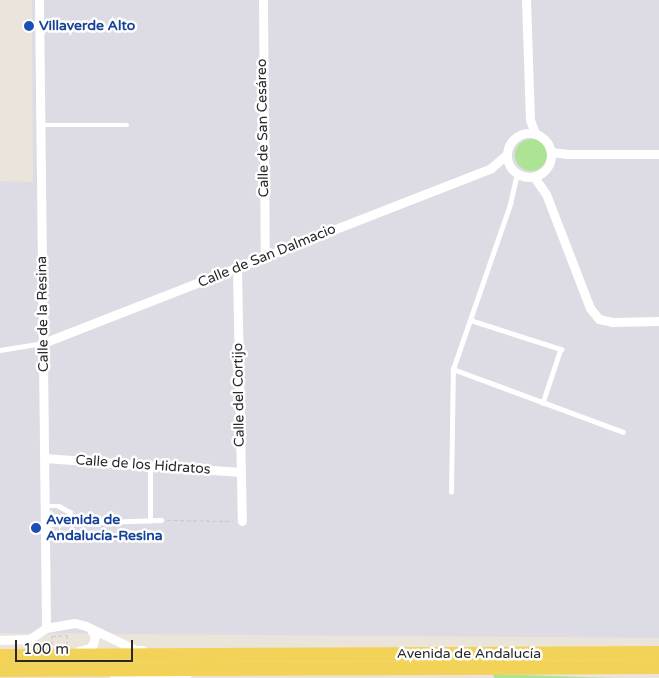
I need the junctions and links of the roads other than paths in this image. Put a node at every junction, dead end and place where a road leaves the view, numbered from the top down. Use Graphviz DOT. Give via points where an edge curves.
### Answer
graph roads {
  1 [pos="39,0"];
  2 [pos="263,0"];
  3 [pos="526,0"];
  4 [pos="530,120"];
  5 [pos="127,124"];
  6 [pos="40,125"];
  7 [pos="536,133"];
  8 [pos="522,134"];
  9 [pos="552,152"];
  10 [pos="507,154"];
  11 [pos="568,154"];
  12 [pos="659,154"];
  13 [pos="550,164"];
  14 [pos="491,168"];
  15 [pos="514,172"];
  16 [pos="544,172"];
  17 [pos="534,177"];
  18 [pos="546,194"];
  19 [pos="265,256"];
  20 [pos="237,268"];
  21 [pos="470,320"];
  22 [pos="659,321"];
  23 [pos="43,343"];
  24 [pos="0,350"];
  25 [pos="453,369"];
  26 [pos="543,403"];
  27 [pos="623,432"];
  28 [pos="44,458"];
  29 [pos="150,466"];
  30 [pos="241,472"];
  31 [pos="451,492"];
  32 [pos="45,506"];
  33 [pos="70,512"];
  34 [pos="161,520"];
  35 [pos="150,521"];
  36 [pos="242,521"];
  37 [pos="45,524"];
  38 [pos="46,628"];
  39 [pos="90,628"];
  40 [pos="0,640"];
  41 [pos="659,653"];
  42 [pos="280,654"];
  43 [pos="3,656"];
  44 [pos="659,667"];
  45 [pos="197,669"];
  46 [pos="0,670"];
  47 [pos="214,673"];
  48 [pos="68,674"];
  49 [pos="114,678"];
  1 -- 6 [label="street, Calle de la Resina"];
  2 -- 19 [label="street, Calle de San Cesáreo"];
  3 -- 4 [label="street"];
  4 -- 7 [label="street"];
  4 -- 8 [label="street"];
  5 -- 6 [label="lane"];
  6 -- 23 [label="street, Calle de la Resina"];
  7 -- 8 [label="street"];
  7 -- 9 [label="street" via="549,144"];
  8 -- 10 [label="street" via="514,138"];
  9 -- 11 [label="street"];
  9 -- 13 [label="street"];
  10 -- 14 [label="street, Calle de San Dalmacio"];
  10 -- 15 [label="street"];
  11 -- 12 [label="street"];
  11 -- 13 [label="street"];
  13 -- 16 [label="street"];
  14 -- 15 [label="street, Calle de San Dalmacio"];
  14 -- 19 [label="street, Calle de San Dalmacio"];
  15 -- 17 [label="street"];
  15 -- 21 [label="lane" via="510,204"];
  16 -- 17 [label="street"];
  16 -- 18 [label="street"];
  17 -- 18 [label="street"];
  18 -- 22 [label="street" via="590,308 599,319 612,322"];
  19 -- 20 [label="street, Calle de San Dalmacio"];
  20 -- 23 [label="street, Calle de San Dalmacio"];
  20 -- 30 [label="street, Calle del Cortijo"];
  21 -- 25 [label="lane"];
  21 -- 26 [label="lane" via="562,349"];
  23 -- 24 [label="lane"];
  23 -- 28 [label="street, Calle de la Resina"];
  25 -- 26 [label="lane"];
  25 -- 31 [label="lane"];
  26 -- 27 [label="lane"];
  28 -- 29 [label="street, Calle de los Hidratos"];
  28 -- 32 [label="street, Calle de la Resina"];
  29 -- 30 [label="street, Calle de los Hidratos"];
  29 -- 35 [label="lane"];
  30 -- 36 [label="street, Calle del Cortijo"];
  32 -- 33 [label="lane" via="59,506"];
  32 -- 37 [label="street, Calle de la Resina"];
  34 -- 35 [label="lane"];
  35 -- 37 [label="lane"];
  37 -- 38 [label="street, Calle de la Resina"];
  38 -- 39 [label="street, Avenida de Andalucía" via="75,623"];
  38 -- 40 [label="street, Avenida de Andalucía" via="30,639"];
  39 -- 42 [label="street, Avenida de Andalucía" via="136,650 261,650"];
  39 -- 43 [label="street, Avenida de Andalucía" via="95,636 90,648 76,652 23,652"];
  41 -- 42 [label="main road, Avenida de Andalucía"];
  42 -- 43 [label="main road, Avenida de Andalucía"];
  44 -- 47 [label="main road, Avenida de Andalucía"];
  45 -- 47 [label="main road, Avenida de Andalucía"];
  45 -- 48 [label="main road, Avenida de Andalucía"];
  45 -- 49 [label="street" via="176,677"];
  46 -- 48 [label="main road, Avenida de Andalucía"];
}
